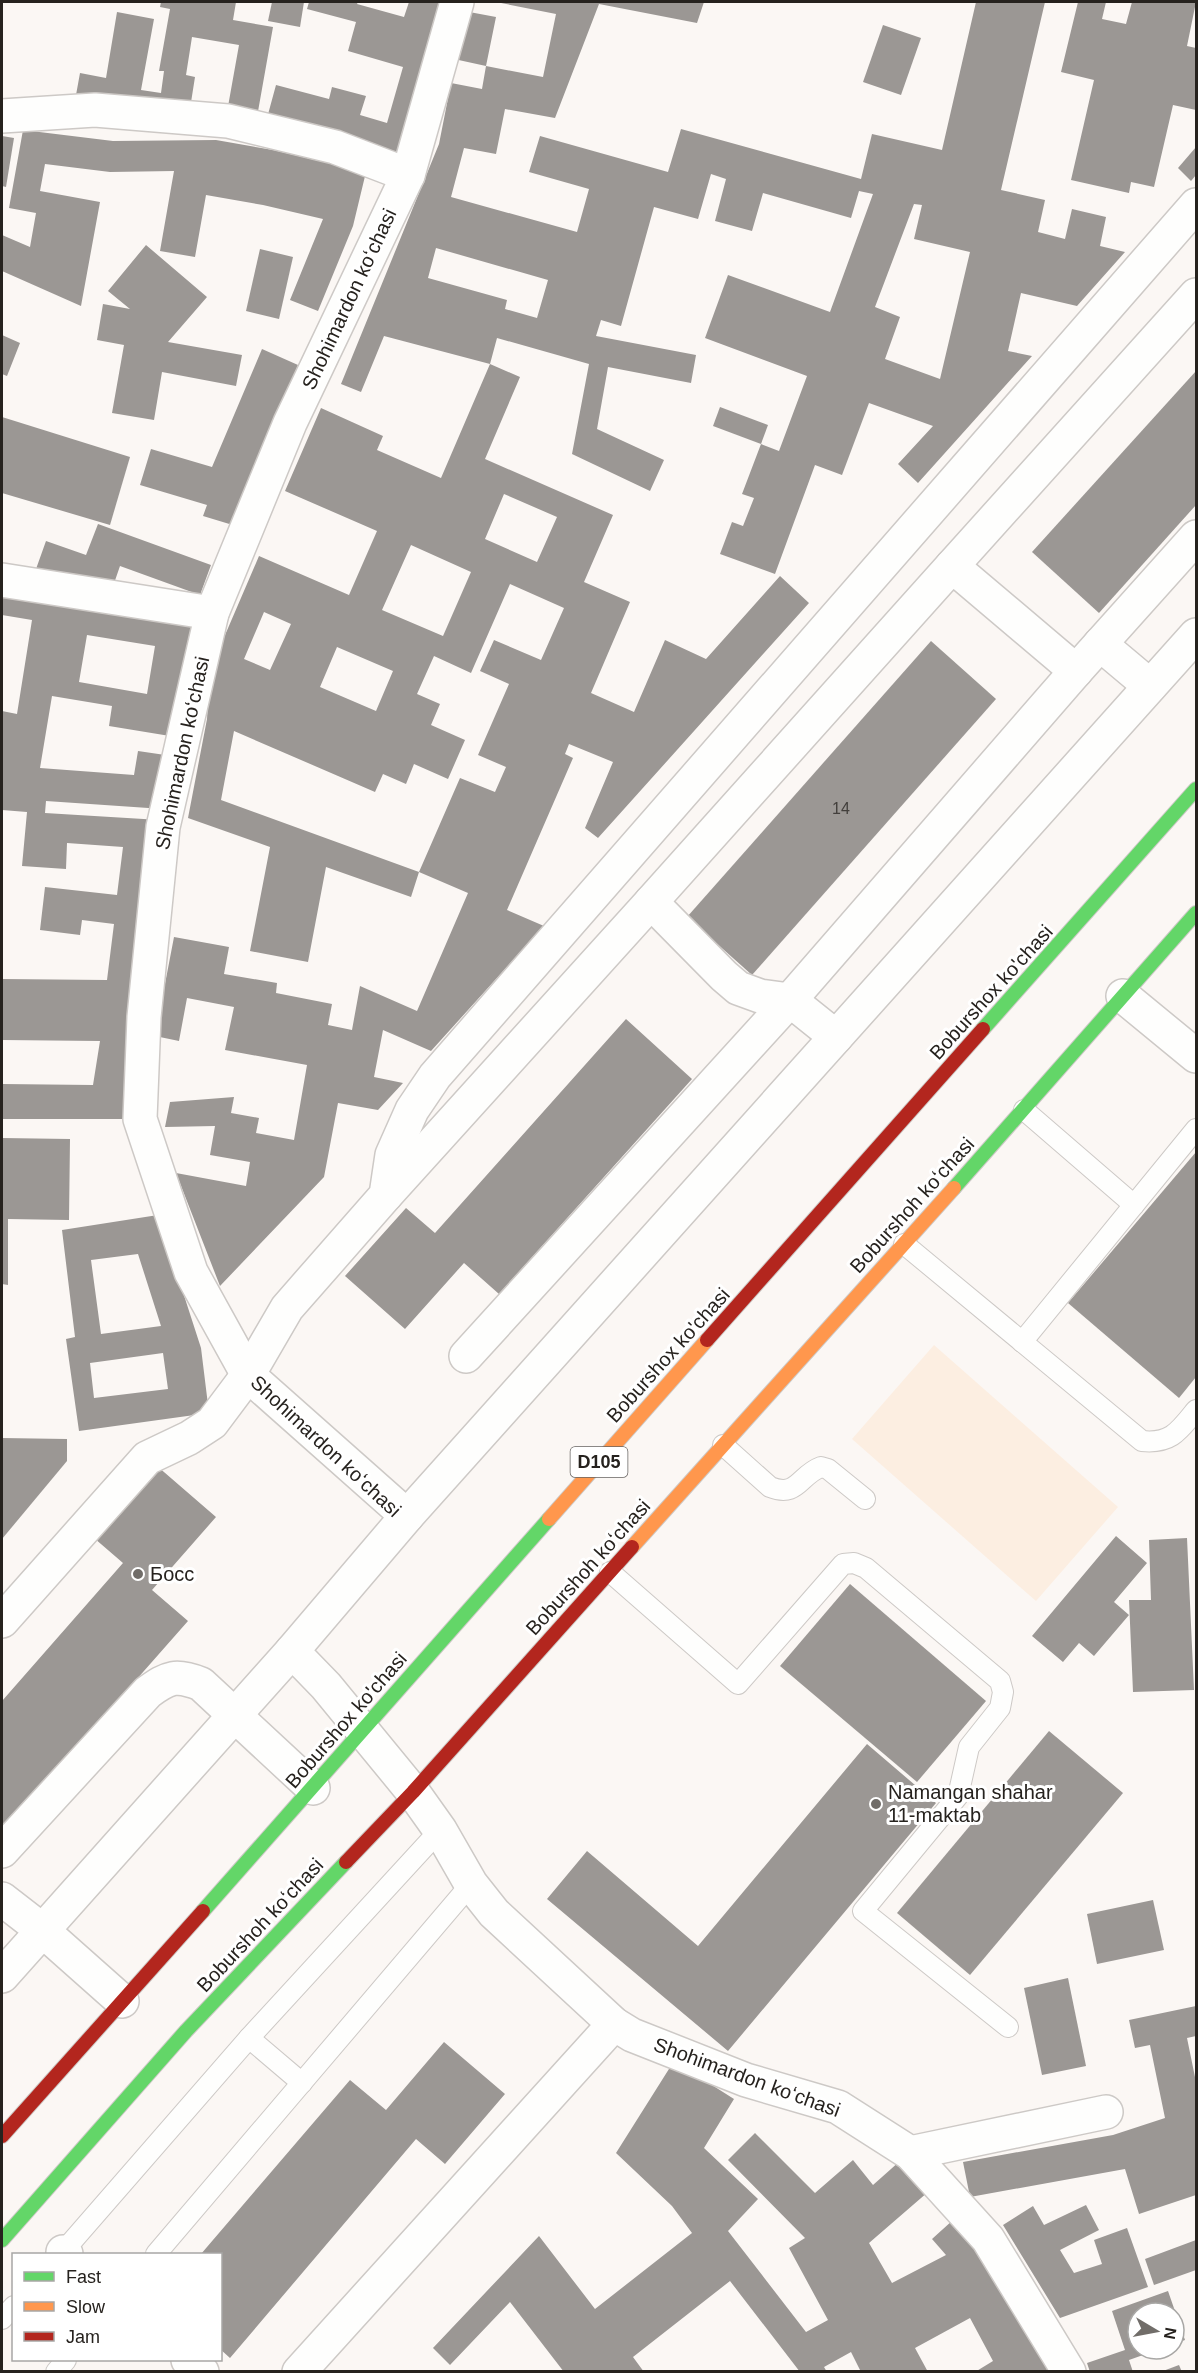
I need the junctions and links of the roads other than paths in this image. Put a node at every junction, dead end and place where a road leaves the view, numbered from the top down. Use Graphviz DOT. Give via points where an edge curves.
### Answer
graph roads {
  1 [pos="457,2"];
  2 [pos="2,116"];
  3 [pos="408,175"];
  4 [pos="1197,205"];
  5 [pos="1197,295"];
  6 [pos="1197,537"];
  7 [pos="952,566"];
  8 [pos="2,580"];
  9 [pos="212,613"];
  10 [pos="1197,635"];
  11 [pos="1100,644"];
  12 [pos="1076,671"];
  13 [pos="1150,686"];
  14 [pos="1197,789"];
  15 [pos="651,902"];
  16 [pos="1197,913"];
  17 [pos="1123,996"];
  18 [pos="790,1000"];
  19 [pos="836,1037"];
  20 [pos="1197,1056"];
  21 [pos="1024,1110"];
  22 [pos="1197,1129"];
  23 [pos="386,1196"];
  24 [pos="1134,1205"];
  25 [pos="904,1244"];
  26 [pos="1022,1342"];
  27 [pos="466,1356"];
  28 [pos="248,1375"];
  29 [pos="1197,1410"];
  30 [pos="723,1445"];
  31 [pos="865,1499"];
  32 [pos="407,1516"];
  33 [pos="610,1572"];
  34 [pos="2,1621"];
  35 [pos="292,1651"];
  36 [pos="235,1715"];
  37 [pos="363,1732"];
  38 [pos="313,1788"];
  39 [pos="413,1792"];
  40 [pos="440,1830"];
  41 [pos="2,1851"];
  42 [pos="471,1884"];
  43 [pos="2,1899"];
  44 [pos="42,1930"];
  45 [pos="2,1976"];
  46 [pos="122,2001"];
  47 [pos="614,2024"];
  48 [pos="1008,2027"];
  49 [pos="249,2038"];
  50 [pos="302,2083"];
  51 [pos="1106,2112"];
  52 [pos="2,2136"];
  53 [pos="910,2153"];
  54 [pos="2,2240"];
  55 [pos="64,2253"];
  56 [pos="157,2253"];
  57 [pos="189,2361"];
  58 [pos="202,2372"];
  59 [pos="299,2372"];
  60 [pos="1069,2372"];
  1 -- 3 [label="street, Shohimardon koʻchasi"];
  2 -- 3 [label="street" via="95,110 228,121 335,147"];
  3 -- 9 [label="street, Shohimardon koʻchasi" via="290,423"];
  4 -- 23 [label="street" via="435,1076 412,1110 392,1155"];
  5 -- 7 [label="street"];
  6 -- 11 [label="street"];
  7 -- 12 [label="street"];
  7 -- 15 [label="street"];
  8 -- 9 [label="street"];
  9 -- 28 [label="street, Shohimardon koʻchasi" via="163,827 144,1017 140,1119 191,1272"];
  10 -- 13 [label="street"];
  11 -- 12 [label="street"];
  11 -- 13 [label="street"];
  12 -- 18 [label="street"];
  13 -- 19 [label="street"];
  14 -- 37 [label="main road, Boburshox ko'chasi / D105"];
  15 -- 18 [label="street" via="738,988"];
  15 -- 23 [label="street"];
  16 -- 17 [label="main road, Boburshoh koʻchasi"];
  17 -- 20 [label="street"];
  17 -- 21 [label="main road, Boburshoh koʻchasi"];
  18 -- 19 [label="street"];
  18 -- 27 [label="street"];
  19 -- 32 [label="street"];
  21 -- 24 [label="lane"];
  21 -- 25 [label="main road, Boburshoh koʻchasi"];
  22 -- 24 [label="lane"];
  23 -- 28 [label="street" via="287,1308"];
  24 -- 26 [label="lane"];
  25 -- 26 [label="lane"];
  25 -- 30 [label="main road, Boburshoh koʻchasi"];
  26 -- 29 [label="lane" via="1142,1441 1168,1438"];
  28 -- 32 [label="street, Shohimardon koʻchasi"];
  28 -- 34 [label="street" via="212,1424 147,1458"];
  30 -- 31 [label="lane" via="770,1487 787,1491 821,1467"];
  30 -- 33 [label="main road, Boburshoh koʻchasi"];
  32 -- 35 [label="street, Shohimardon koʻchasi"];
  33 -- 39 [label="main road, Boburshoh koʻchasi"];
  33 -- 48 [label="lane" via="738,1684 843,1564 854,1563 866,1568 1000,1681 1000,1708 969,1747 958,1796 863,1911"];
  35 -- 36 [label="street, Shohimardon koʻchasi"];
  35 -- 37 [label="street"];
  36 -- 38 [label="street"];
  36 -- 41 [label="street" via="201,1684 184,1677 166,1679 148,1692"];
  36 -- 44 [label="street, Shohimardon koʻchasi"];
  37 -- 38 [label="main road, Boburshox ko'chasi / D105"];
  37 -- 39 [label="street, Shohimardon koʻchasi"];
  38 -- 46 [label="main road, Boburshox ko'chasi / D105"];
  39 -- 40 [label="street, Shohimardon koʻchasi"];
  39 -- 54 [label="main road, Boburshoh koʻchasi" via="186,2031"];
  40 -- 42 [label="street, Shohimardon koʻchasi"];
  40 -- 49 [label="lane"];
  42 -- 47 [label="street, Shohimardon koʻchasi" via="494,1913"];
  42 -- 50 [label="lane"];
  43 -- 44 [label="street"];
  44 -- 45 [label="street, Shohimardon koʻchasi"];
  44 -- 46 [label="street"];
  46 -- 52 [label="main road, Boburshox ko'chasi / D105"];
  47 -- 53 [label="street, Shohimardon koʻchasi" via="632,2035 746,2080 838,2107"];
  47 -- 59 [label="street"];
  49 -- 50 [label="lane"];
  49 -- 55 [label="lane"];
  50 -- 56 [label="lane"];
  51 -- 53 [label="street"];
  53 -- 60 [label="street, Shohimardon koʻchasi" via="988,2239"];
  57 -- 58 [label="street"];
}
